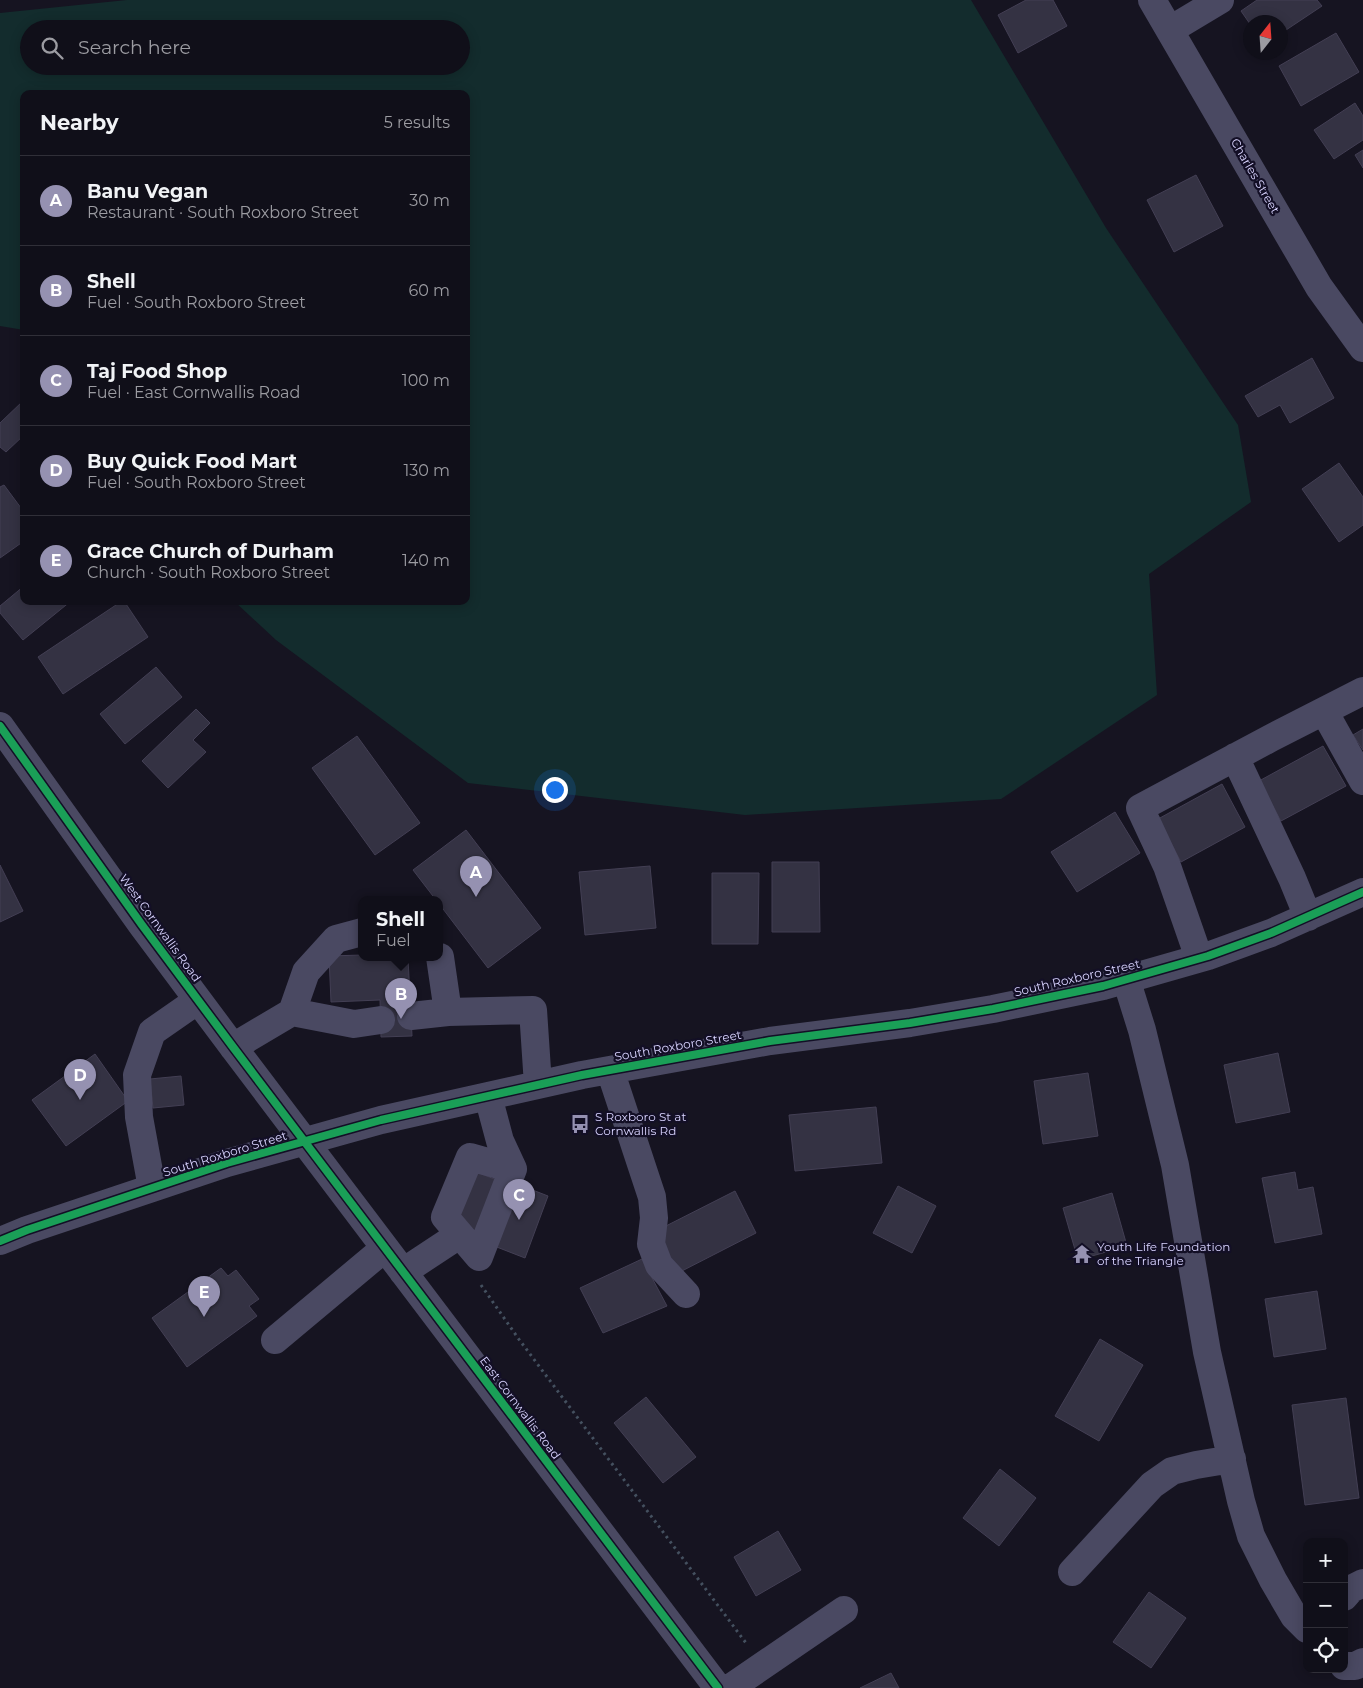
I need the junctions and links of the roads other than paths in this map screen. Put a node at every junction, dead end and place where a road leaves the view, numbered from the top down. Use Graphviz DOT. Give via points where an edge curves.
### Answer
graph roads {
  1 [pos="1152,0"];
  2 [pos="1220,0"];
  3 [pos="1170,30"];
  4 [pos="1363,348"];
  5 [pos="1363,691"];
  6 [pos="1324,711"];
  7 [pos="0,726"];
  8 [pos="1235,757"];
  9 [pos="1363,781"];
  10 [pos="1363,892"];
  11 [pos="1308,917"];
  12 [pos="358,933"];
  13 [pos="1198,958"];
  14 [pos="441,961"];
  15 [pos="1126,979"];
  16 [pos="198,1000"];
  17 [pos="292,1012"];
  18 [pos="448,1012"];
  19 [pos="411,1016"];
  20 [pos="381,1020"];
  21 [pos="233,1047"];
  22 [pos="610,1070"];
  23 [pos="538,1085"];
  24 [pos="488,1096"];
  25 [pos="305,1142"];
  26 [pos="513,1169"];
  27 [pos="152,1188"];
  28 [pos="459,1235"];
  29 [pos="0,1241"];
  30 [pos="385,1248"];
  31 [pos="403,1272"];
  32 [pos="686,1294"];
  33 [pos="274,1340"];
  34 [pos="1232,1459"];
  35 [pos="1072,1572"];
  36 [pos="1363,1583"];
  37 [pos="1348,1592"];
  38 [pos="844,1610"];
  39 [pos="1306,1628"];
  40 [pos="1363,1662"];
  41 [pos="1348,1666"];
  42 [pos="718,1688"];
  43 [pos="730,1688"];
  1 -- 3 [label="street, Charles Street"];
  2 -- 3 [label="street"];
  3 -- 4 [label="street, Charles Street" via="1319,286"];
  5 -- 6 [label="street"];
  6 -- 8 [label="street"];
  6 -- 9 [label="street"];
  7 -- 16 [label="street, West Cornwallis Road"];
  8 -- 11 [label="street"];
  8 -- 13 [label="street" via="1140,808 1167,866"];
  10 -- 11 [label="street, South Roxboro Street"];
  11 -- 13 [label="street, South Roxboro Street"];
  12 -- 17 [label="street" via="336,940 306,972"];
  13 -- 15 [label="street, South Roxboro Street"];
  14 -- 18 [label="street"];
  15 -- 22 [label="street, South Roxboro Street" via="993,1009 770,1041"];
  15 -- 34 [label="street" via="1142,1030 1174,1165 1207,1352"];
  16 -- 21 [label="street, West Cornwallis Road"];
  16 -- 27 [label="street" via="152,1032 137,1075 139,1117"];
  17 -- 20 [label="street" via="354,1024"];
  17 -- 21 [label="street"];
  18 -- 19 [label="street"];
  18 -- 23 [label="street" via="533,1010"];
  21 -- 25 [label="street, West Cornwallis Road"];
  22 -- 23 [label="street, South Roxboro Street"];
  22 -- 32 [label="street" via="652,1196 651,1244 659,1265"];
  23 -- 24 [label="street, South Roxboro Street"];
  24 -- 25 [label="street, South Roxboro Street" via="381,1120"];
  24 -- 26 [label="street" via="500,1141"];
  25 -- 27 [label="street, South Roxboro Street"];
  25 -- 30 [label="street, East Cornwallis Road"];
  26 -- 28 [label="street" via="478,1258"];
  26 -- 28 [label="street" via="470,1157 445,1217"];
  27 -- 29 [label="street, South Roxboro Street"];
  28 -- 31 [label="street"];
  30 -- 31 [label="street, East Cornwallis Road"];
  30 -- 33 [label="street"];
  31 -- 42 [label="street, East Cornwallis Road"];
  34 -- 35 [label="street" via="1172,1471 1159,1480"];
  34 -- 39 [label="street" via="1252,1536 1294,1616"];
  36 -- 37 [label="street"];
  38 -- 43 [label="street"];
  40 -- 41 [label="street"];
}
